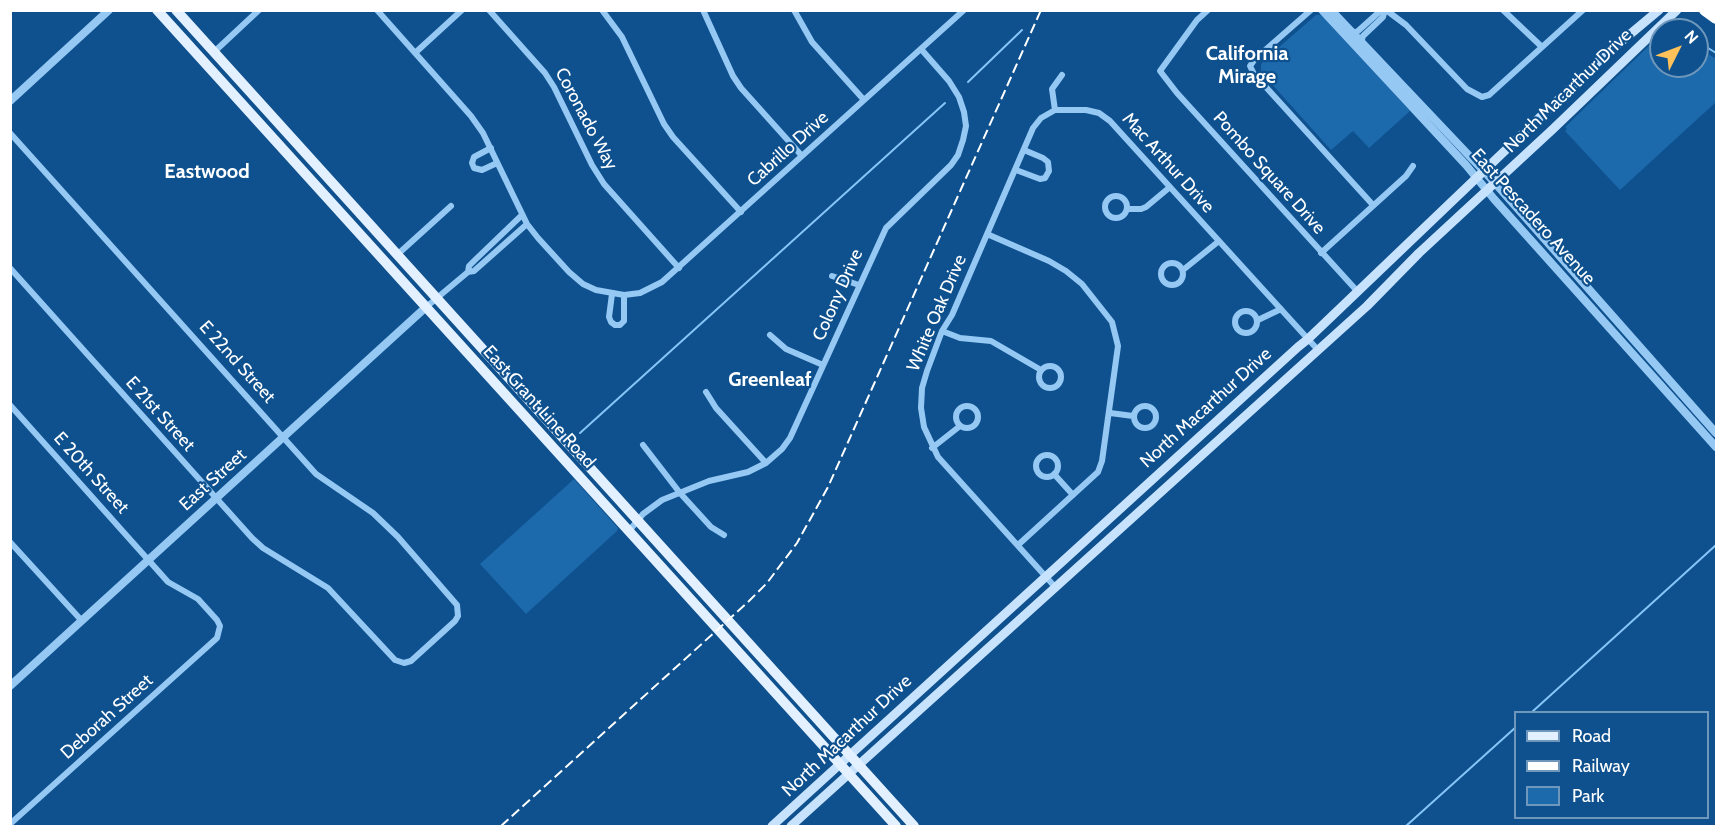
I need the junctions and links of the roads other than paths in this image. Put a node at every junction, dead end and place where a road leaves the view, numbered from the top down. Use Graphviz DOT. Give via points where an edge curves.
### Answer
graph roads {
  1 [pos="109,10"];
  2 [pos="157,10"];
  3 [pos="176,10"];
  4 [pos="259,10"];
  5 [pos="377,10"];
  6 [pos="462,10"];
  7 [pos="489,10"];
  8 [pos="602,10"];
  9 [pos="703,10"];
  10 [pos="794,10"];
  11 [pos="964,10"];
  12 [pos="1208,10"];
  13 [pos="1311,10"];
  14 [pos="1322,10"];
  15 [pos="1331,10"];
  16 [pos="1385,10"];
  17 [pos="1503,10"];
  18 [pos="1583,10"];
  19 [pos="1659,10"];
  20 [pos="1677,10"];
  21 [pos="1705,10"];
  22 [pos="1716,18"];
  23 [pos="1352,33"];
  24 [pos="1361,43"];
  25 [pos="1542,47"];
  26 [pos="921,49"];
  27 [pos="214,52"];
  28 [pos="415,53"];
  29 [pos="1062,75"];
  30 [pos="864,100"];
  31 [pos="10,101"];
  32 [pos="1055,110"];
  33 [pos="10,133"];
  34 [pos="490,148"];
  35 [pos="1024,150"];
  36 [pos="802,156"];
  37 [pos="497,163"];
  38 [pos="1413,166"];
  39 [pos="1016,170"];
  40 [pos="1483,171"];
  41 [pos="1476,178"];
  42 [pos="1495,183"];
  43 [pos="1170,187"];
  44 [pos="1486,190"];
  45 [pos="1373,205"];
  46 [pos="451,206"];
  47 [pos="1127,208"];
  48 [pos="741,212"];
  49 [pos="522,215"];
  50 [pos="527,224"];
  51 [pos="987,234"];
  52 [pos="1219,241"];
  53 [pos="1321,253"];
  54 [pos="398,254"];
  55 [pos="10,268"];
  56 [pos="679,268"];
  57 [pos="1183,270"];
  58 [pos="468,272"];
  59 [pos="832,276"];
  60 [pos="859,285"];
  61 [pos="1358,292"];
  62 [pos="612,294"];
  63 [pos="624,295"];
  64 [pos="438,299"];
  65 [pos="425,308"];
  66 [pos="1281,309"];
  67 [pos="1258,320"];
  68 [pos="942,331"];
  69 [pos="770,335"];
  70 [pos="1308,339"];
  71 [pos="1318,350"];
  72 [pos="823,365"];
  73 [pos="1041,370"];
  74 [pos="706,392"];
  75 [pos="10,405"];
  76 [pos="1110,413"];
  77 [pos="1133,416"];
  78 [pos="960,426"];
  79 [pos="1716,433"];
  80 [pos="284,438"];
  81 [pos="643,445"];
  82 [pos="1716,447"];
  83 [pos="932,448"];
  84 [pos="766,463"];
  85 [pos="1054,474"];
  86 [pos="680,493"];
  87 [pos="1073,495"];
  88 [pos="216,499"];
  89 [pos="637,520"];
  90 [pos="628,531"];
  91 [pos="724,535"];
  92 [pos="10,542"];
  93 [pos="1018,545"];
  94 [pos="150,560"];
  95 [pos="1046,576"];
  96 [pos="1056,588"];
  97 [pos="82,621"];
  98 [pos="220,629"];
  99 [pos="404,663"];
  100 [pos="12,682"];
  101 [pos="850,756"];
  102 [pos="841,765"];
  103 [pos="859,766"];
  104 [pos="849,775"];
  105 [pos="10,824"];
  106 [pos="772,826"];
  107 [pos="791,826"];
  108 [pos="896,826"];
  109 [pos="914,826"];
  1 -- 31 [label="street"];
  2 -- 65 [label="main road, East Grant Line Road"];
  3 -- 27 [label="main road, East Grant Line Road"];
  4 -- 27 [label="street"];
  5 -- 28 [label="street, Cabrillo Drive"];
  6 -- 28 [label="street"];
  7 -- 56 [label="street, Coronado Way" via="545,73 604,184"];
  8 -- 48 [label="street" via="622,37 664,124"];
  9 -- 36 [label="street" via="741,88"];
  10 -- 30 [label="street" via="812,42"];
  11 -- 26 [label="street, Cabrillo Drive"];
  12 -- 53 [label="street, Pombo Square Drive" via="1160,71"];
  13 -- 45 [label="street" via="1250,66"];
  14 -- 41 [label="street, East Pescadero Avenue"];
  15 -- 23 [label="street, East Pescadero Avenue"];
  16 -- 23 [label="street"];
  16 -- 24 [label="street"];
  16 -- 25 [label="street" via="1406,25 1467,89 1482,97"];
  17 -- 25 [label="street"];
  18 -- 25 [label="street"];
  19 -- 40 [label="main road, North Macarthur Drive" via="1604,56"];
  20 -- 42 [label="main road, North Macarthur Drive"];
  21 -- 22 [label="highway"];
  23 -- 24 [label="street, East Pescadero Avenue"];
  24 -- 40 [label="street, East Pescadero Avenue"];
  26 -- 30 [label="street, Cabrillo Drive"];
  26 -- 60 [label="street, Colony Drive" via="959,97 966,126 963,140 951,165 886,228"];
  27 -- 54 [label="main road, East Grant Line Road"];
  28 -- 34 [label="street, Cabrillo Drive" via="471,116"];
  29 -- 32 [label="street" via="1052,89"];
  30 -- 36 [label="street, Cabrillo Drive"];
  32 -- 35 [label="street, White Oak Drive" via="1041,118"];
  32 -- 43 [label="street, Mac Arthur Drive" via="1099,113"];
  33 -- 80 [label="street, E 22nd Street"];
  34 -- 37 [label="street, Cabrillo Drive"];
  34 -- 37 [label="street" via="474,157 474,168 482,170"];
  35 -- 39 [label="street, White Oak Drive"];
  35 -- 39 [label="street" via="1043,158 1050,166 1049,171 1040,179"];
  36 -- 48 [label="street, Cabrillo Drive"];
  37 -- 49 [label="street, Cabrillo Drive"];
  38 -- 45 [label="street"];
  39 -- 51 [label="street, White Oak Drive"];
  40 -- 41 [label="main road, North Macarthur Drive"];
  40 -- 42 [label="street, East Pescadero Avenue"];
  41 -- 44 [label="street, East Pescadero Avenue"];
  41 -- 61 [label="main road, North Macarthur Drive"];
  42 -- 44 [label="main road, North Macarthur Drive"];
  42 -- 79 [label="street, East Pescadero Avenue"];
  43 -- 47 [label="street" via="1142,209"];
  43 -- 52 [label="street, Mac Arthur Drive"];
  44 -- 71 [label="main road, North Macarthur Drive"];
  44 -- 82 [label="street, East Pescadero Avenue"];
  45 -- 53 [label="street"];
  46 -- 54 [label="street"];
  48 -- 56 [label="street, Cabrillo Drive"];
  49 -- 50 [label="street, Cabrillo Drive"];
  49 -- 58 [label="street" via="475,260"];
  50 -- 58 [label="street" via="474,271"];
  50 -- 62 [label="street, Cabrillo Drive" via="583,284"];
  51 -- 68 [label="street, White Oak Drive"];
  51 -- 76 [label="street" via="1066,271 1105,311 1118,346"];
  52 -- 57 [label="street"];
  52 -- 66 [label="street, Mac Arthur Drive"];
  53 -- 61 [label="street, Pombo Square Drive"];
  54 -- 64 [label="main road, East Grant Line Road"];
  55 -- 88 [label="street, E 21st Street"];
  56 -- 63 [label="street, Cabrillo Drive" via="652,289"];
  58 -- 64 [label="street, East Street"];
  59 -- 60 [label="street"];
  60 -- 72 [label="street, Colony Drive"];
  61 -- 70 [label="main road, North Macarthur Drive"];
  62 -- 63 [label="street, Cabrillo Drive"];
  62 -- 63 [label="street" via="609,317 615,325 624,321"];
  64 -- 65 [label="street, East Street"];
  64 -- 89 [label="main road, East Grant Line Road"];
  65 -- 80 [label="street, East Street"];
  65 -- 90 [label="main road, East Grant Line Road"];
  66 -- 67 [label="street"];
  66 -- 70 [label="street, Mac Arthur Drive"];
  68 -- 73 [label="street" via="960,338 991,341"];
  68 -- 83 [label="street, White Oak Drive" via="922,388 924,427"];
  69 -- 72 [label="street" via="786,349"];
  70 -- 71 [label="street, Mac Arthur Drive"];
  70 -- 95 [label="main road, North Macarthur Drive"];
  71 -- 96 [label="main road, North Macarthur Drive"];
  72 -- 84 [label="street, Colony Drive" via="790,438"];
  74 -- 84 [label="street"];
  75 -- 94 [label="street, E 20th Street"];
  76 -- 77 [label="street"];
  76 -- 87 [label="street" via="1098,472"];
  78 -- 83 [label="street"];
  80 -- 88 [label="street, East Street"];
  80 -- 99 [label="street, E 22nd Street" via="316,474 373,513 398,537 459,610 455,621"];
  81 -- 86 [label="street"];
  83 -- 93 [label="street, White Oak Drive"];
  84 -- 86 [label="street, Colony Drive"];
  85 -- 87 [label="street"];
  86 -- 89 [label="street, Colony Drive" via="662,500"];
  86 -- 91 [label="street" via="711,527"];
  87 -- 93 [label="street"];
  88 -- 94 [label="street, East Street"];
  88 -- 99 [label="street, E 21st Street" via="263,548 328,588 395,660"];
  89 -- 90 [label="street, Colony Drive"];
  89 -- 101 [label="main road, East Grant Line Road"];
  90 -- 102 [label="main road, East Grant Line Road"];
  92 -- 97 [label="street"];
  93 -- 95 [label="street, White Oak Drive"];
  94 -- 97 [label="street, East Street"];
  94 -- 98 [label="street, E 20th Street" via="168,582 204,604 218,620"];
  95 -- 96 [label="street, White Oak Drive"];
  95 -- 101 [label="main road, North Macarthur Drive"];
  96 -- 103 [label="main road, North Macarthur Drive"];
  97 -- 100 [label="street, East Street"];
  98 -- 105 [label="street, Deborah Street" via="217,638"];
  101 -- 102 [label="main road, North Macarthur Drive"];
  101 -- 103 [label="main road, East Grant Line Road"];
  102 -- 104 [label="main road, East Grant Line Road"];
  102 -- 106 [label="main road, North Macarthur Drive"];
  103 -- 104 [label="main road, North Macarthur Drive"];
  103 -- 109 [label="main road, East Grant Line Road"];
  104 -- 107 [label="main road, North Macarthur Drive"];
  104 -- 108 [label="main road, East Grant Line Road"];
}
